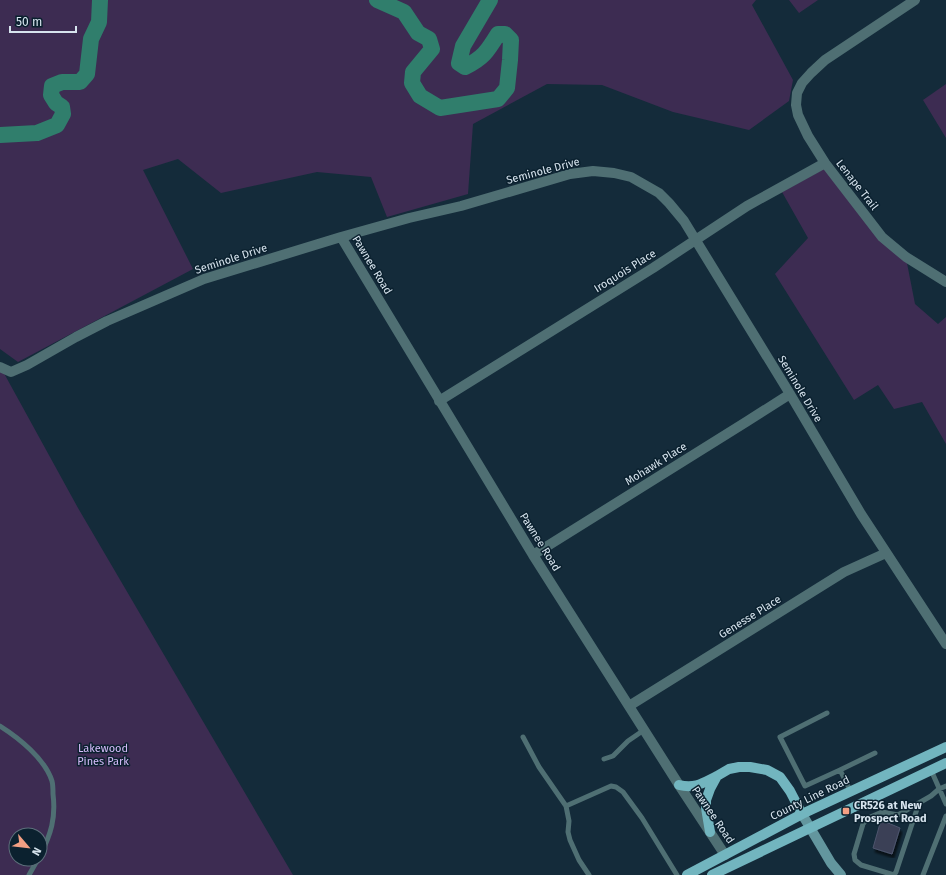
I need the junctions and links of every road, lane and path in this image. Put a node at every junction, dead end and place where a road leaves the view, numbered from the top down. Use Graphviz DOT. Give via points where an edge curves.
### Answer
graph roads {
  1 [pos="915,0"];
  2 [pos="825,163"];
  3 [pos="341,237"];
  4 [pos="696,240"];
  5 [pos="946,282"];
  6 [pos="0,368"];
  7 [pos="790,394"];
  8 [pos="440,401"];
  9 [pos="886,553"];
  10 [pos="533,554"];
  11 [pos="946,644"];
  12 [pos="629,706"];
  13 [pos="827,713"];
  14 [pos="0,726"];
  15 [pos="644,730"];
  16 [pos="523,737"];
  17 [pos="946,747"];
  18 [pos="875,753"];
  19 [pos="604,759"];
  20 [pos="946,763"];
  21 [pos="840,770"];
  22 [pos="931,770"];
  23 [pos="717,776"];
  24 [pos="679,785"];
  25 [pos="946,786"];
  26 [pos="939,789"];
  27 [pos="851,792"];
  28 [pos="919,803"];
  29 [pos="946,804"];
  30 [pos="566,806"];
  31 [pos="802,814"];
  32 [pos="946,816"];
  33 [pos="810,828"];
  34 [pos="710,832"];
  35 [pos="48,838"];
  36 [pos="725,855"];
  37 [pos="891,874"];
  38 [pos="589,875"];
  39 [pos="677,875"];
  40 [pos="687,875"];
  41 [pos="712,875"];
  42 [pos="841,875"];
  43 [pos="923,875"];
  1 -- 2 [label="street, Lenape Trail" via="825,60 802,83 797,93 798,115"];
  2 -- 4 [label="street, Iroquois Place" via="748,206"];
  2 -- 5 [label="street, Lenape Trail" via="882,237 906,257"];
  3 -- 4 [label="street, Seminole Drive" via="570,174 593,171 631,177 659,193 684,221"];
  3 -- 6 [label="street, Seminole Drive" via="204,279 107,321 11,372"];
  3 -- 8 [label="street, Pawnee Road"];
  4 -- 7 [label="street, Seminole Drive"];
  4 -- 8 [label="street, Iroquois Place"];
  7 -- 9 [label="street, Seminole Drive"];
  7 -- 10 [label="street, Mohawk Place"];
  8 -- 10 [label="street, Pawnee Road"];
  9 -- 11 [label="street, Seminole Drive"];
  9 -- 12 [label="street, Genesse Place" via="844,572"];
  10 -- 12 [label="street, Pawnee Road"];
  12 -- 15 [label="street, Pawnee Road"];
  13 -- 21 [label="lane" via="780,737 805,786"];
  14 -- 35 [label="lane" via="20,739 34,753 52,781 55,805"];
  15 -- 19 [label="lane" via="613,756"];
  15 -- 24 [label="street, Pawnee Road"];
  16 -- 30 [label="lane"];
  17 -- 27 [label="main road, County Line Road"];
  18 -- 21 [label="lane"];
  20 -- 22 [label="main road"];
  21 -- 27 [label="lane"];
  22 -- 26 [label="lane"];
  22 -- 33 [label="main road"];
  23 -- 24 [label="main road" via="694,787"];
  23 -- 31 [label="main road" via="739,767 767,770 780,777"];
  23 -- 34 [label="main road" via="706,800"];
  24 -- 34 [label="street, Pawnee Road"];
  25 -- 26 [label="lane"];
  26 -- 28 [label="lane"];
  26 -- 29 [label="lane"];
  27 -- 31 [label="main road, County Line Road"];
  28 -- 37 [label="lane" via="896,872 894,875"];
  28 -- 37 [label="lane" via="898,815 882,812 868,818 863,824 854,854 855,860"];
  30 -- 38 [label="lane" via="570,840"];
  30 -- 39 [label="lane" via="611,786 616,787 623,792 642,818"];
  31 -- 33 [label="main road"];
  31 -- 36 [label="main road, County Line Road"];
  32 -- 43 [label="lane"];
  33 -- 41 [label="main road"];
  33 -- 42 [label="main road"];
  34 -- 36 [label="street, Pawnee Road"];
  36 -- 40 [label="main road, County Line Road"];
}
